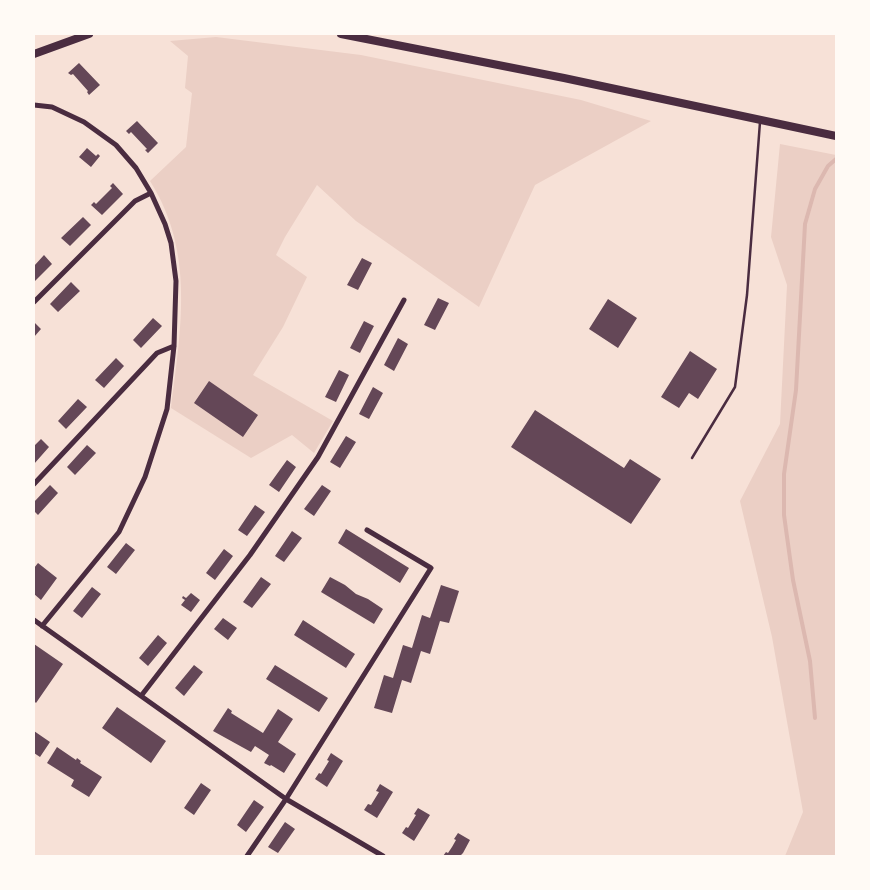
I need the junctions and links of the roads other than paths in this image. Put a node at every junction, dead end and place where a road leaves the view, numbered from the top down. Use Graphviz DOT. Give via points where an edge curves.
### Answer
graph roads {
  1 [pos="89,34"];
  2 [pos="341,34"];
  3 [pos="34,54"];
  4 [pos="34,105"];
  5 [pos="760,121"];
  6 [pos="836,136"];
  7 [pos="151,193"];
  8 [pos="404,300"];
  9 [pos="34,302"];
  10 [pos="174,346"];
  11 [pos="692,458"];
  12 [pos="34,484"];
  13 [pos="367,530"];
  14 [pos="34,620"];
  15 [pos="42,626"];
  16 [pos="141,696"];
  17 [pos="286,799"];
  18 [pos="378,855"];
  19 [pos="247,856"];
  1 -- 3 [label="main road"];
  2 -- 5 [label="main road"];
  4 -- 7 [label="street" via="52,108 84,122 116,145 136,168"];
  5 -- 6 [label="main road"];
  5 -- 11 [label="lane" via="747,295 734,387"];
  7 -- 9 [label="street" via="134,201"];
  7 -- 10 [label="street" via="165,224 174,262"];
  8 -- 16 [label="street" via="318,457 250,555"];
  10 -- 12 [label="street" via="157,353"];
  10 -- 15 [label="street" via="167,409 145,477 119,532"];
  13 -- 17 [label="street" via="431,568"];
  14 -- 15 [label="street"];
  15 -- 16 [label="street"];
  16 -- 17 [label="street"];
  17 -- 18 [label="street"];
  17 -- 19 [label="street"];
}
